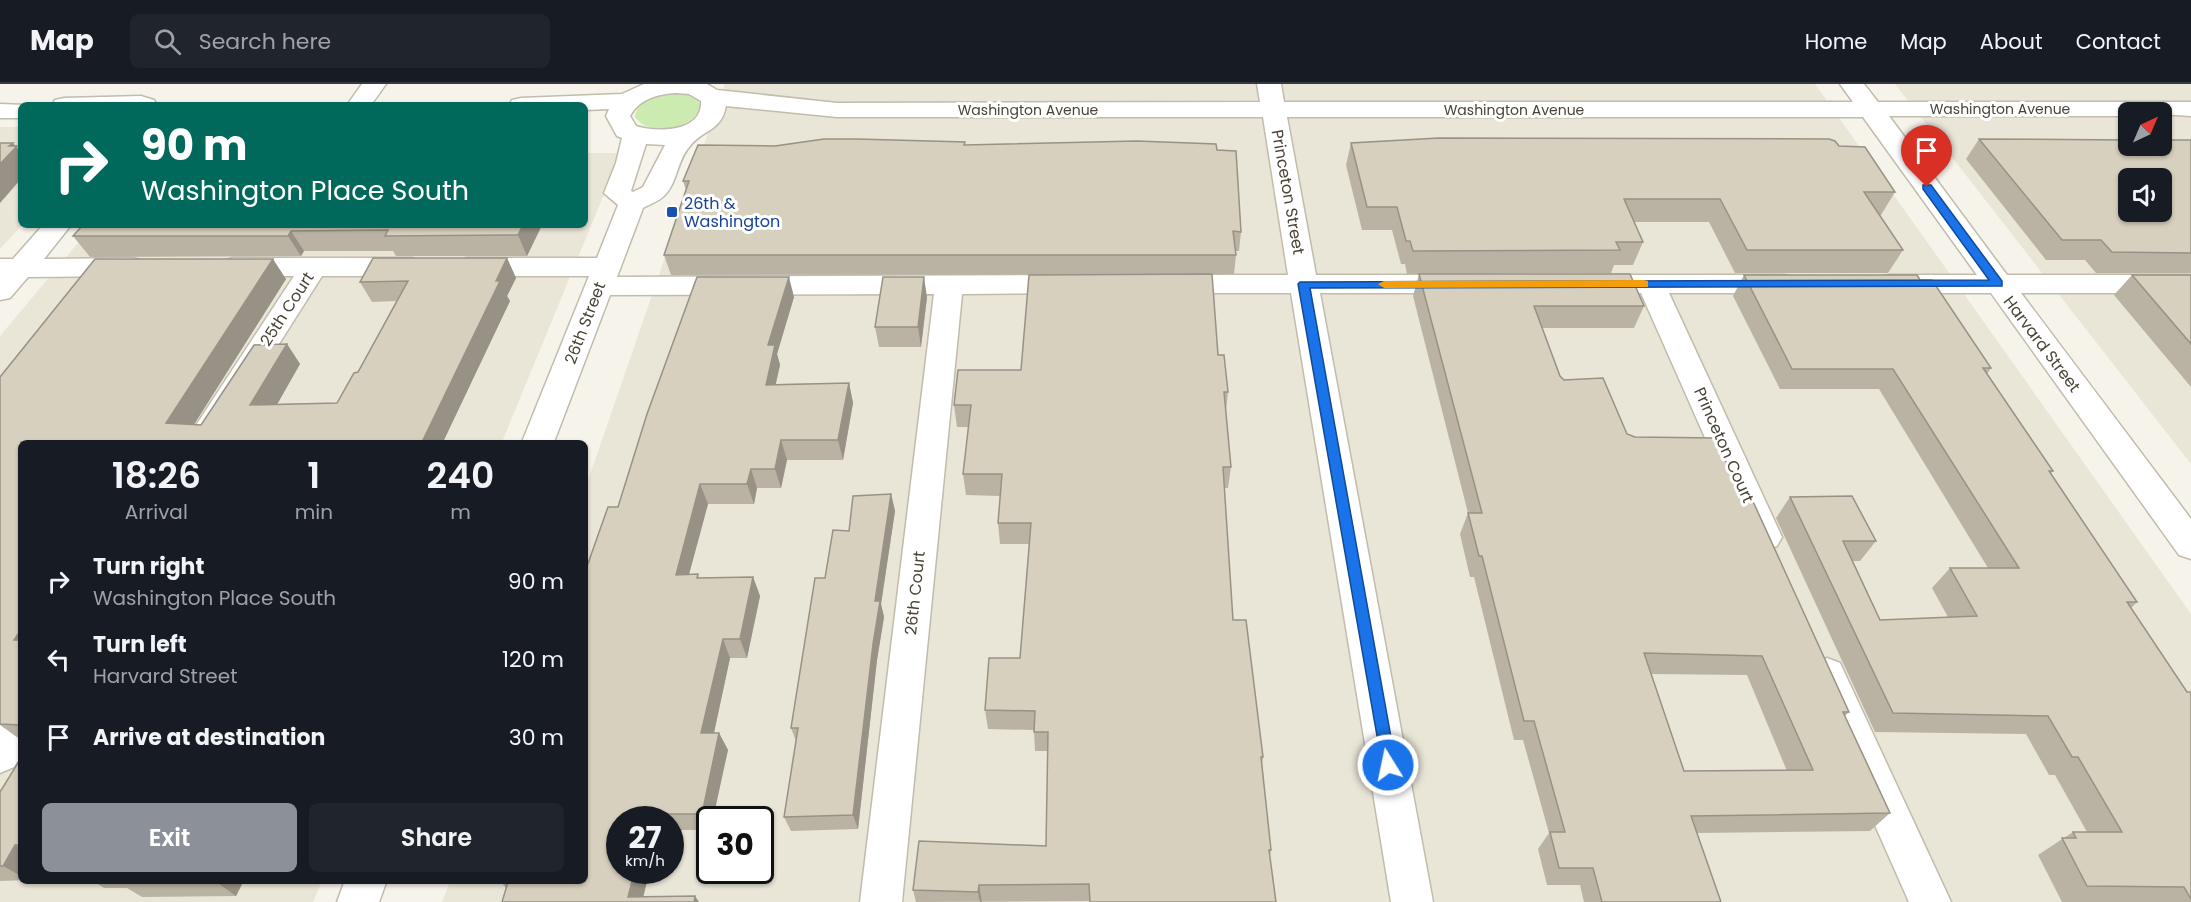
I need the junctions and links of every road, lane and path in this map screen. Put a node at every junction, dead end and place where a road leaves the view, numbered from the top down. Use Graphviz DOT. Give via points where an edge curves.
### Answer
graph roads {
  1 [pos="69,84"];
  2 [pos="374,84"];
  3 [pos="1852,84"];
  4 [pos="703,90"];
  5 [pos="643,92"];
  6 [pos="1271,97"];
  7 [pos="51,102"];
  8 [pos="361,102"];
  9 [pos="549,102"];
  10 [pos="2191,109"];
  11 [pos="837,110"];
  12 [pos="1870,110"];
  13 [pos="0,111"];
  14 [pos="18,111"];
  15 [pos="588,121"];
  16 [pos="696,128"];
  17 [pos="627,130"];
  18 [pos="632,203"];
  19 [pos="55,228"];
  20 [pos="162,267"];
  21 [pos="209,267"];
  22 [pos="314,267"];
  23 [pos="10,268"];
  24 [pos="603,277"];
  25 [pos="949,284"];
  26 [pos="1103,284"];
  27 [pos="1138,284"];
  28 [pos="1304,284"];
  29 [pos="1484,284"];
  30 [pos="1568,284"];
  31 [pos="1651,284"];
  32 [pos="1807,284"];
  33 [pos="1866,284"];
  34 [pos="1998,284"];
  35 [pos="2191,284"];
  36 [pos="0,291"];
  37 [pos="202,440"];
  38 [pos="539,440"];
  39 [pos="2191,545"];
  40 [pos="1778,566"];
  41 [pos="1812,642"];
  42 [pos="18,727"];
  43 [pos="0,755"];
  44 [pos="365,884"];
  45 [pos="358,902"];
  46 [pos="881,902"];
  47 [pos="1412,902"];
  48 [pos="1930,902"];
  1 -- 7 [label="street"];
  2 -- 8 [label="street"];
  3 -- 12 [label="street, Harvard Street"];
  4 -- 5 [label="street, Washington Avenue" via="680,85"];
  4 -- 11 [label="street, Washington Avenue"];
  4 -- 16 [label="street" via="715,110"];
  5 -- 9 [label="street"];
  5 -- 17 [label="street" via="618,117"];
  6 -- 11 [label="street, Washington Avenue"];
  6 -- 12 [label="street, Washington Avenue"];
  6 -- 28 [label="street, Princeton Street"];
  10 -- 12 [label="street, Washington Avenue"];
  11 -- 16 [label="street, Washington Avenue"];
  12 -- 34 [label="street, Harvard Street"];
  13 -- 14 [label="street"];
  15 -- 17 [label="street"];
  16 -- 17 [label="street, Washington Avenue" via="660,138"];
  16 -- 18 [label="street" via="679,141 654,192"];
  17 -- 18 [label="street" via="629,163 617,193"];
  18 -- 24 [label="street, 26th Street"];
  19 -- 23 [label="street"];
  20 -- 23 [label="street"];
  21 -- 22 [label="street"];
  22 -- 24 [label="street"];
  22 -- 37 [label="street, 25th Court"];
  23 -- 36 [label="street"];
  24 -- 25 [label="street"];
  24 -- 38 [label="street, 26th Street"];
  25 -- 26 [label="street"];
  25 -- 46 [label="street, 26th Court"];
  27 -- 28 [label="street"];
  28 -- 29 [label="street"];
  28 -- 47 [label="street, Princeton Street"];
  30 -- 31 [label="street"];
  31 -- 32 [label="street"];
  31 -- 40 [label="street, Princeton Court"];
  33 -- 34 [label="street"];
  34 -- 35 [label="street"];
  34 -- 39 [label="street, Harvard Street"];
  41 -- 48 [label="street"];
  42 -- 43 [label="street"];
  44 -- 45 [label="street"];
}
